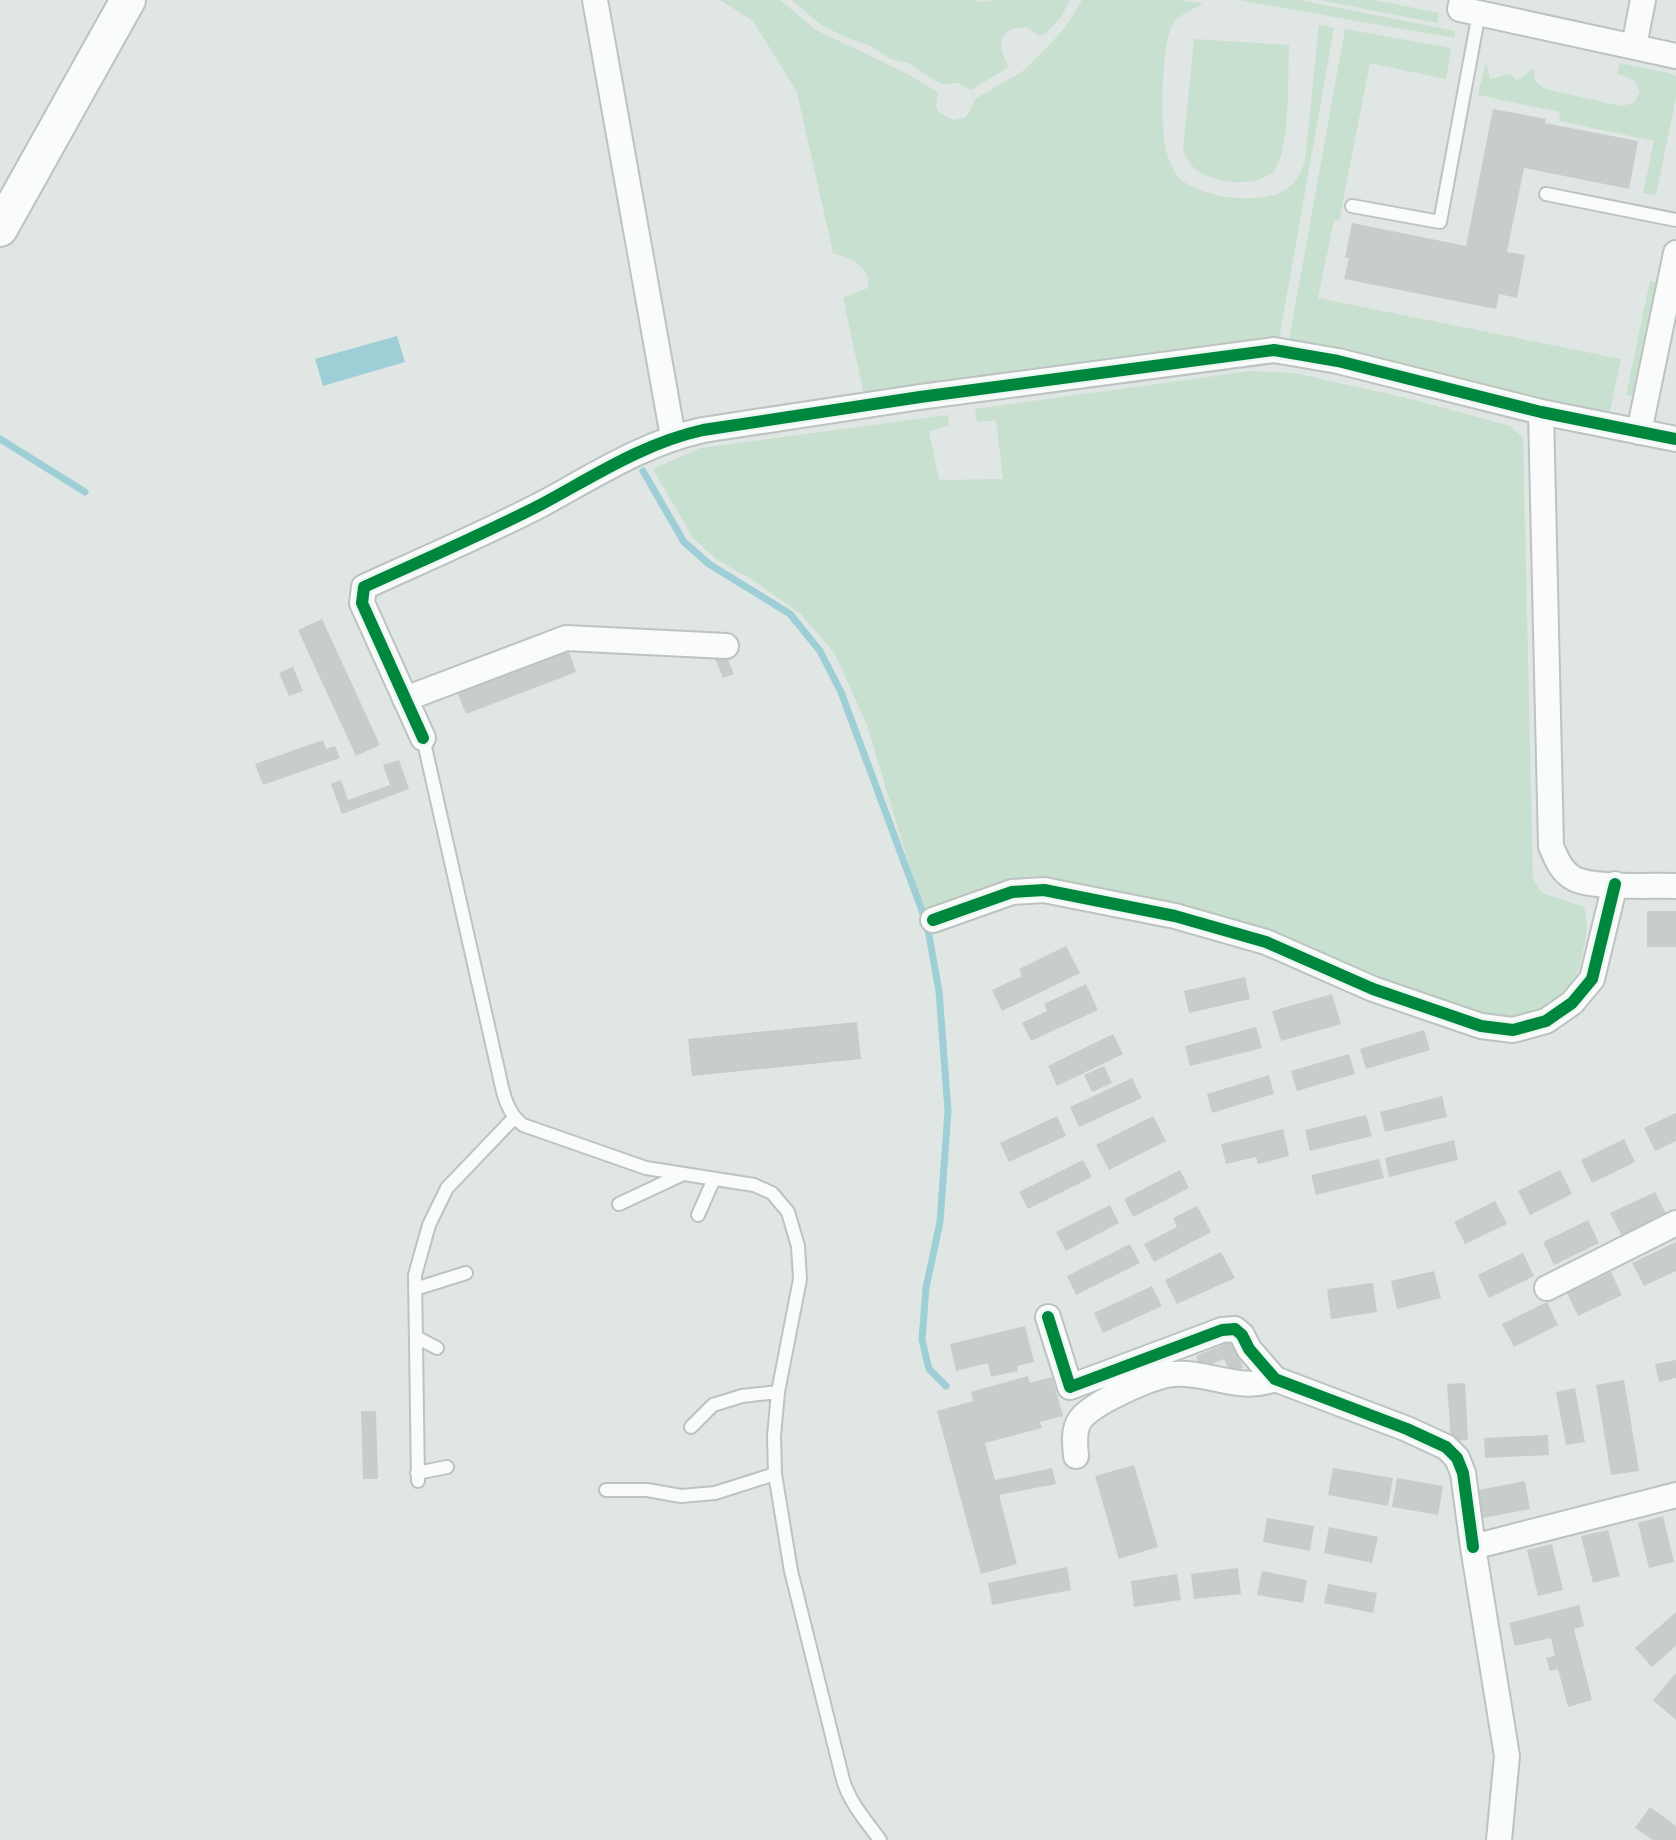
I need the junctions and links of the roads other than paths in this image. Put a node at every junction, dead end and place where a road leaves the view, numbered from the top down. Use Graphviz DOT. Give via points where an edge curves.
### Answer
graph roads {
  1 [pos="128,0"];
  2 [pos="595,0"];
  3 [pos="1643,0"];
  4 [pos="1470,6"];
  5 [pos="1634,46"];
  6 [pos="1676,56"];
  7 [pos="1546,194"];
  8 [pos="1352,206"];
  9 [pos="1676,220"];
  10 [pos="0,229"];
  11 [pos="1675,259"];
  12 [pos="1541,412"];
  13 [pos="1639,432"];
  14 [pos="673,437"];
  15 [pos="1676,439"];
  16 [pos="726,646"];
  17 [pos="405,699"];
  18 [pos="423,738"];
  19 [pos="1615,884"];
  20 [pos="1676,886"];
  21 [pos="933,920"];
  22 [pos="514,1118"];
  23 [pos="683,1174"];
  24 [pos="714,1179"];
  25 [pos="619,1204"];
  26 [pos="698,1215"];
  27 [pos="1676,1223"];
  28 [pos="466,1273"];
  29 [pos="1547,1288"];
  30 [pos="415,1289"];
  31 [pos="1048,1317"];
  32 [pos="416,1337"];
  33 [pos="437,1348"];
  34 [pos="1275,1379"];
  35 [pos="778,1392"];
  36 [pos="691,1427"];
  37 [pos="1076,1456"];
  38 [pos="447,1467"];
  39 [pos="775,1474"];
  40 [pos="606,1490"];
  41 [pos="1676,1495"];
  42 [pos="1473,1547"];
  43 [pos="880,1840"];
  44 [pos="1499,1840"];
  1 -- 10 [label="street"];
  2 -- 14 [label="street"];
  3 -- 5 [label="street"];
  4 -- 5 [label="street"];
  4 -- 8 [label="lane" via="1440,222"];
  5 -- 6 [label="street"];
  7 -- 9 [label="lane"];
  11 -- 13 [label="street"];
  12 -- 13 [label="street"];
  12 -- 14 [label="street" via="1274,350 905,399"];
  12 -- 19 [label="street" via="1551,846 1570,877"];
  13 -- 15 [label="street"];
  14 -- 17 [label="street" via="364,587 362,603"];
  16 -- 17 [label="street" via="566,638"];
  17 -- 18 [label="street"];
  18 -- 22 [label="lane" via="507,1106"];
  19 -- 20 [label="street"];
  19 -- 21 [label="street" via="1592,979 1572,1003 1546,1021 1513,1030 1481,1026 1373,989 1266,942 1175,916 1044,890 1012,892"];
  22 -- 23 [label="lane" via="646,1168"];
  22 -- 30 [label="lane" via="447,1188 429,1225"];
  23 -- 24 [label="lane"];
  23 -- 25 [label="lane"];
  24 -- 26 [label="lane"];
  24 -- 35 [label="lane" via="772,1193 788,1212 800,1279"];
  27 -- 29 [label="street"];
  28 -- 30 [label="lane"];
  30 -- 32 [label="lane"];
  31 -- 34 [label="street" via="1070,1387 1235,1329"];
  32 -- 33 [label="lane"];
  32 -- 38 [label="lane" via="418,1477"];
  34 -- 37 [label="street" via="1247,1386 1193,1374 1161,1376 1079,1421"];
  34 -- 42 [label="street" via="1446,1447 1463,1473"];
  35 -- 36 [label="lane" via="713,1405"];
  35 -- 39 [label="lane"];
  39 -- 40 [label="lane" via="703,1494"];
  39 -- 43 [label="lane" via="791,1571 843,1780"];
  41 -- 42 [label="street"];
  42 -- 44 [label="street" via="1507,1756"];
}
